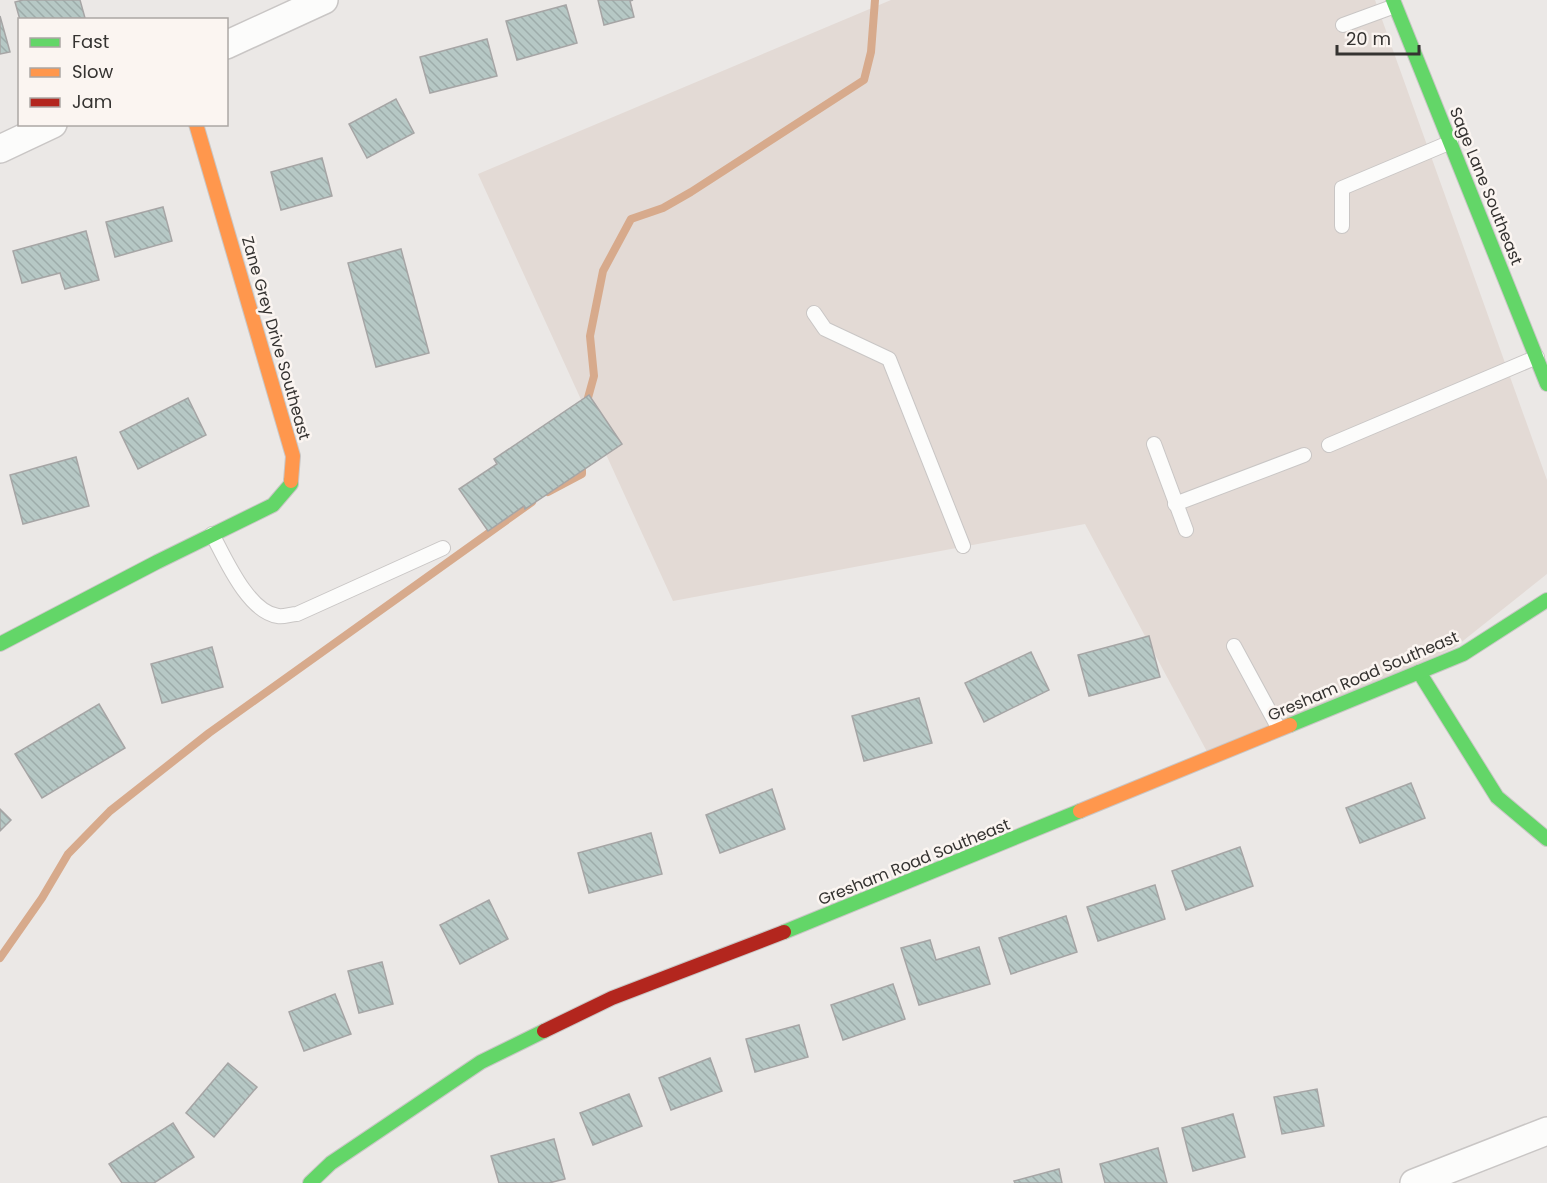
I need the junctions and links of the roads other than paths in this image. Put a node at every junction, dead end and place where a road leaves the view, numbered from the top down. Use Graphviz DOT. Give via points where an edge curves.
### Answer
graph roads {
  1 [pos="324,0"];
  2 [pos="1394,3"];
  3 [pos="1343,25"];
  4 [pos="228,44"];
  5 [pos="49,126"];
  6 [pos="197,126"];
  7 [pos="1451,142"];
  8 [pos="0,149"];
  9 [pos="1342,226"];
  10 [pos="814,313"];
  11 [pos="1537,357"];
  12 [pos="1547,384"];
  13 [pos="1154,444"];
  14 [pos="1329,445"];
  15 [pos="1305,455"];
  16 [pos="1175,504"];
  17 [pos="1186,530"];
  18 [pos="212,534"];
  19 [pos="963,546"];
  20 [pos="443,548"];
  21 [pos="1547,600"];
  22 [pos="0,644"];
  23 [pos="1234,646"];
  24 [pos="1419,672"];
  25 [pos="1279,729"];
  26 [pos="1547,839"];
  27 [pos="1547,1131"];
  28 [pos="310,1183"];
  29 [pos="1414,1183"];
  1 -- 4 [label="street"];
  2 -- 3 [label="lane"];
  2 -- 7 [label="street, Sage Lane Southeast"];
  5 -- 8 [label="street"];
  6 -- 18 [label="street, Zane Grey Drive Southeast" via="293,456 291,484 273,505"];
  7 -- 9 [label="lane" via="1342,188"];
  7 -- 11 [label="street, Sage Lane Southeast"];
  10 -- 19 [label="lane" via="825,330 889,359"];
  11 -- 12 [label="street, Sage Lane Southeast"];
  11 -- 14 [label="lane"];
  13 -- 16 [label="lane"];
  15 -- 16 [label="lane"];
  16 -- 17 [label="lane"];
  18 -- 20 [label="lane" via="239,585 258,606 278,616 297,614"];
  18 -- 22 [label="street, Zane Grey Drive Southeast"];
  21 -- 24 [label="street, Gresham Road Southeast" via="1463,654"];
  23 -- 25 [label="lane"];
  24 -- 25 [label="street, Gresham Road Southeast"];
  24 -- 26 [label="street" via="1497,797"];
  25 -- 28 [label="street, Gresham Road Southeast" via="816,920 612,998 481,1062 331,1163"];
  27 -- 29 [label="street"];
}
